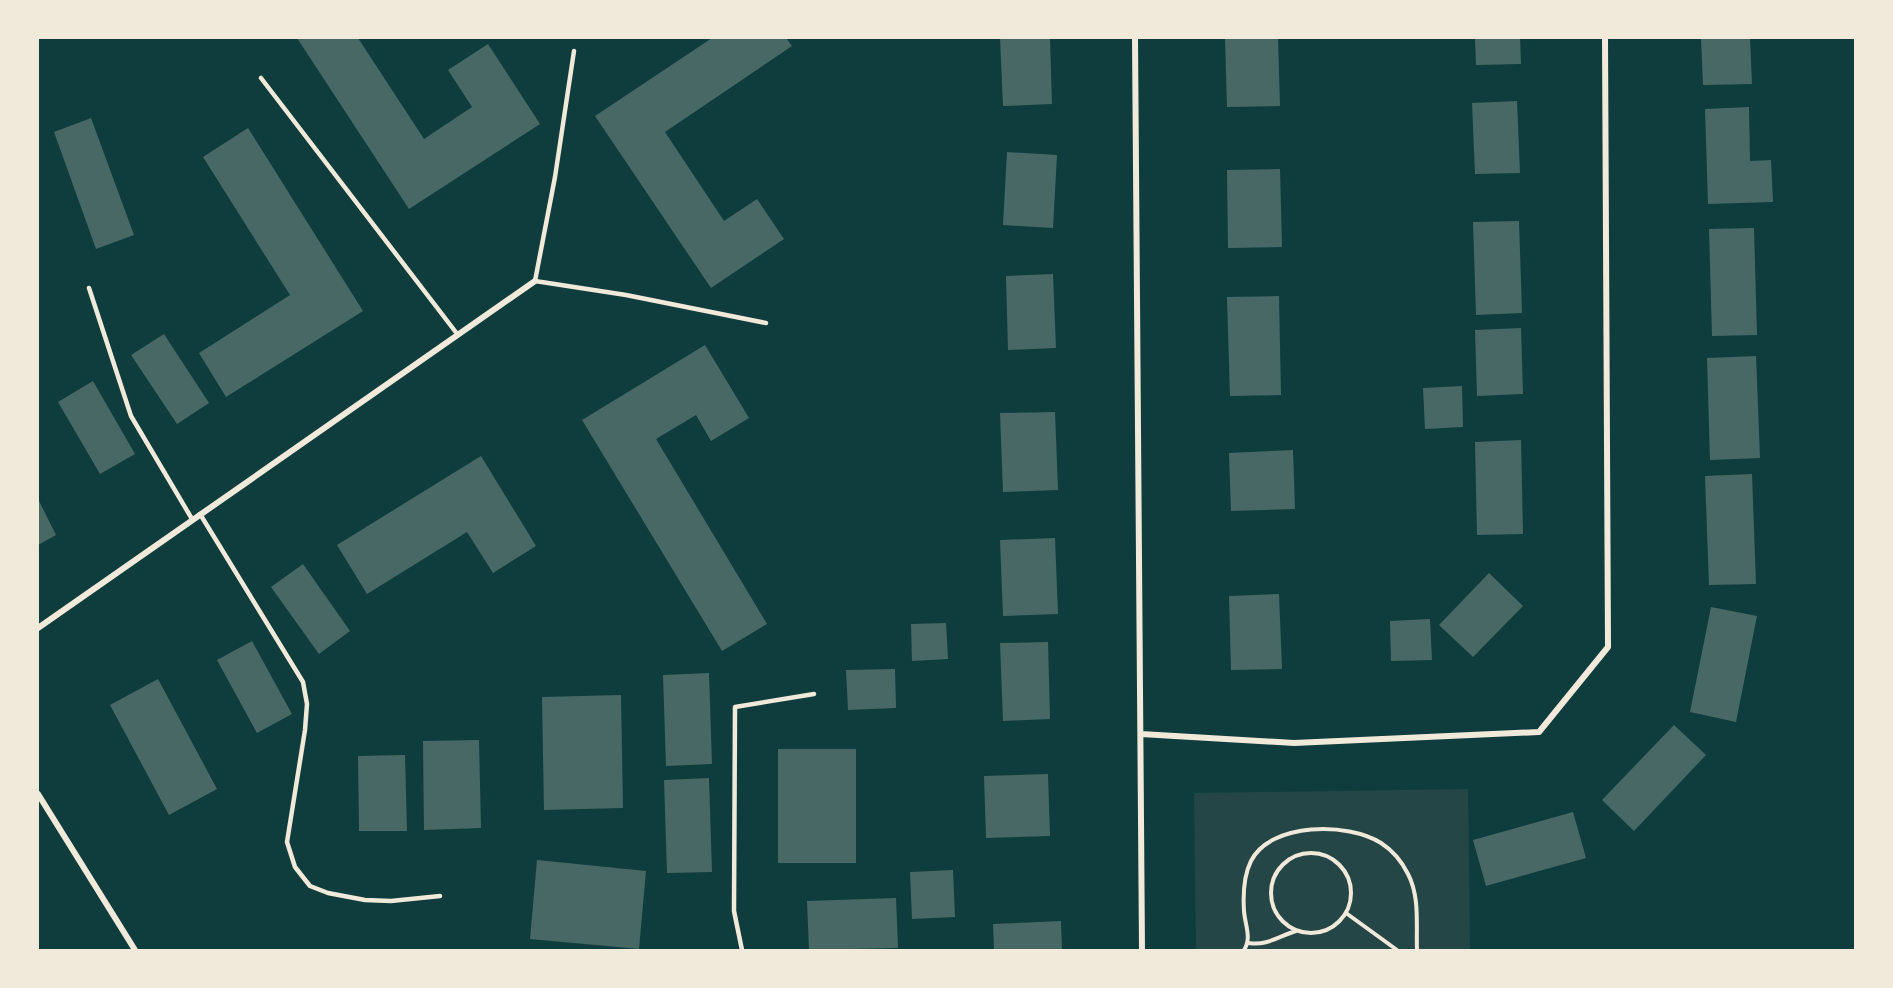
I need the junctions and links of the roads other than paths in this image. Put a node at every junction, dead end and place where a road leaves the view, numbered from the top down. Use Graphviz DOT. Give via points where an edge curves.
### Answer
graph roads {
  1 [pos="1135,38"];
  2 [pos="1605,38"];
  3 [pos="574,51"];
  4 [pos="261,78"];
  5 [pos="535,281"];
  6 [pos="89,288"];
  7 [pos="766,323"];
  8 [pos="458,334"];
  9 [pos="200,514"];
  10 [pos="192,519"];
  11 [pos="38,628"];
  12 [pos="814,694"];
  13 [pos="1142,734"];
  14 [pos="38,794"];
  15 [pos="440,896"];
  16 [pos="135,951"];
  17 [pos="742,951"];
  18 [pos="1142,951"];
  1 -- 13 [label="street"];
  2 -- 13 [label="street" via="1608,647 1539,732 1294,743"];
  3 -- 5 [label="lane"];
  4 -- 8 [label="lane"];
  5 -- 7 [label="lane"];
  5 -- 8 [label="street"];
  6 -- 10 [label="lane" via="131,416"];
  8 -- 9 [label="street"];
  9 -- 10 [label="street"];
  9 -- 15 [label="lane" via="303,681 306,730 287,842 295,867 310,886 328,893 391,901"];
  10 -- 11 [label="street"];
  12 -- 17 [label="lane" via="735,707 734,911"];
  13 -- 18 [label="street"];
  14 -- 16 [label="street"];
}
